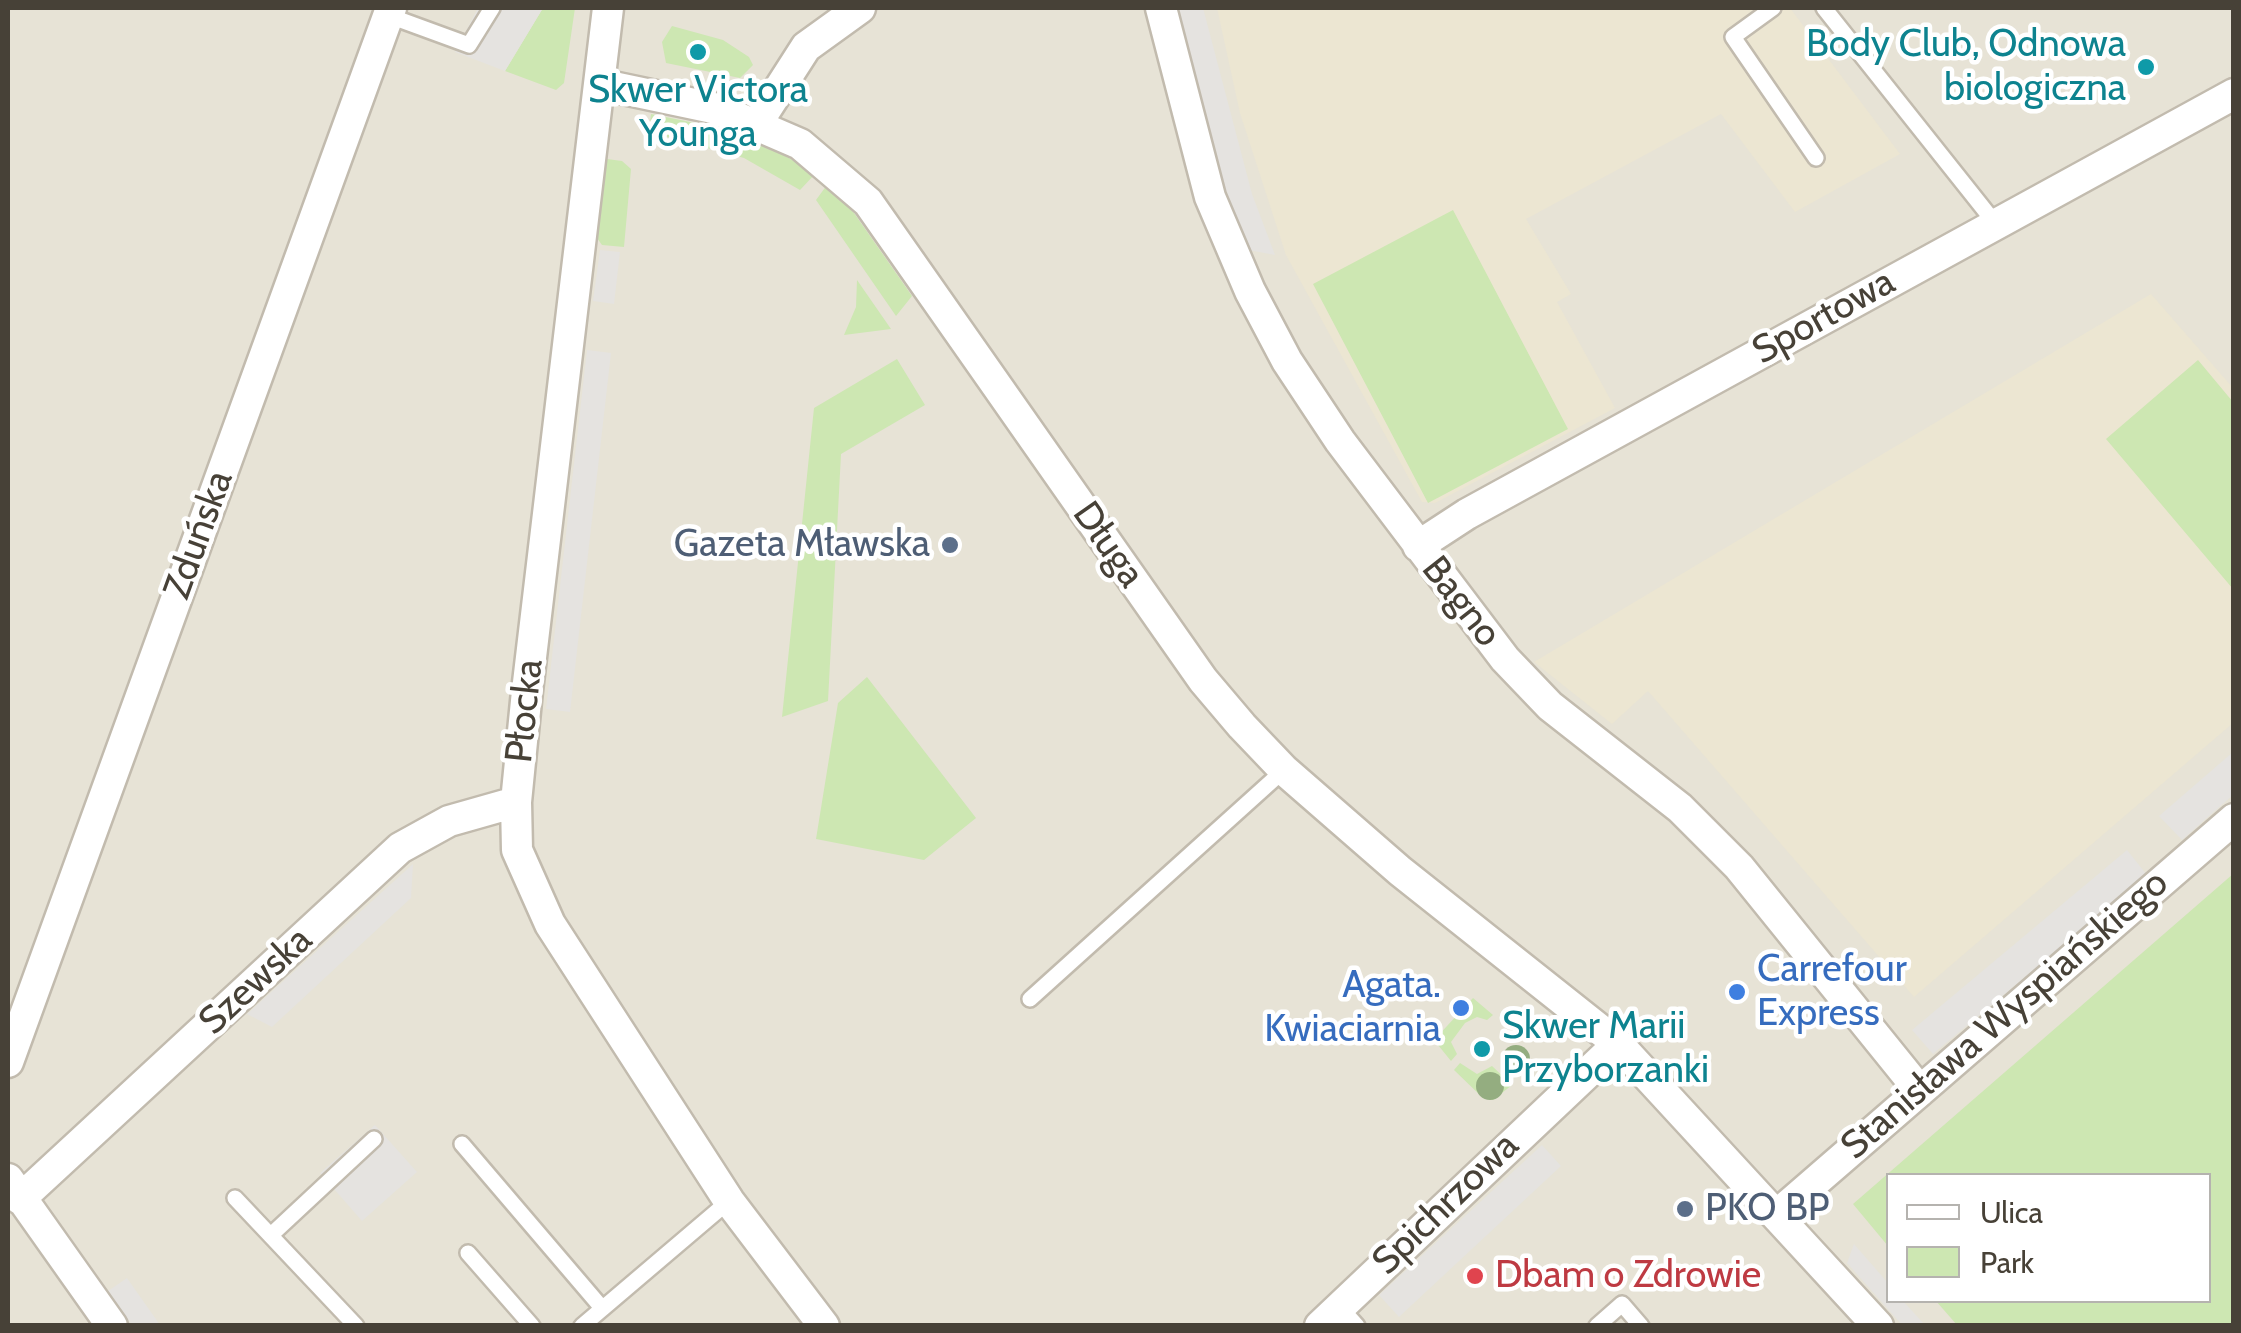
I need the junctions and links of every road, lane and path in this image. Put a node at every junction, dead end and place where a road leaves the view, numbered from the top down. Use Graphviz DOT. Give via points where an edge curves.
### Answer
graph roads {
  1 [pos="492,8"];
  2 [pos="608,8"];
  3 [pos="860,8"];
  4 [pos="1162,8"];
  5 [pos="1773,8"];
  6 [pos="1824,8"];
  7 [pos="389,11"];
  8 [pos="599,84"];
  9 [pos="2234,94"];
  10 [pos="756,124"];
  11 [pos="1816,158"];
  12 [pos="1995,224"];
  13 [pos="1418,546"];
  14 [pos="1284,770"];
  15 [pos="516,802"];
  16 [pos="2234,819"];
  17 [pos="1030,999"];
  18 [pos="1618,1044"];
  19 [pos="8,1062"];
  20 [pos="1920,1090"];
  21 [pos="374,1139"];
  22 [pos="462,1144"];
  23 [pos="14,1189"];
  24 [pos="235,1198"];
  25 [pos="728,1201"];
  26 [pos="1779,1213"];
  27 [pos="270,1235"];
  28 [pos="468,1252"];
  29 [pos="602,1308"];
  30 [pos="1339,1319"];
  31 [pos="112,1326"];
  32 [pos="356,1326"];
  33 [pos="532,1326"];
  34 [pos="582,1326"];
  35 [pos="824,1326"];
  36 [pos="1597,1326"];
  37 [pos="1641,1326"];
  38 [pos="1878,1326"];
  1 -- 7 [label="lane" via="469,45"];
  2 -- 8 [label="street, Płocka"];
  3 -- 10 [label="street" via="806,47"];
  4 -- 13 [label="street, Bagno" via="1210,197 1250,291 1298,378"];
  5 -- 11 [label="lane" via="1733,37"];
  6 -- 12 [label="lane"];
  7 -- 19 [label="street, Zduńska"];
  8 -- 10 [label="street, Długa"];
  8 -- 15 [label="street, Płocka"];
  9 -- 12 [label="street, Sportowa"];
  10 -- 14 [label="street, Długa" via="800,144 868,202 1202,680"];
  12 -- 13 [label="street, Sportowa"];
  13 -- 20 [label="street, Bagno" via="1550,706 1680,808 1739,867"];
  14 -- 17 [label="lane"];
  14 -- 18 [label="street, Długa"];
  15 -- 23 [label="street, Szewska" via="449,821 400,848"];
  15 -- 25 [label="street, Płocka" via="516,850 550,924"];
  16 -- 20 [label="street, Stanisława Wyspiańskiego"];
  18 -- 26 [label="street, Długa"];
  18 -- 30 [label="street, Spichrzowa"];
  20 -- 26 [label="street, Stanisława Wyspiańskiego"];
  21 -- 27 [label="lane"];
  22 -- 29 [label="lane"];
  23 -- 31 [label="street"];
  24 -- 27 [label="lane"];
  25 -- 29 [label="lane"];
  25 -- 35 [label="street, Płocka"];
  26 -- 38 [label="street, Długa"];
  27 -- 32 [label="lane"];
  28 -- 33 [label="lane"];
  29 -- 34 [label="lane"];
  36 -- 37 [label="lane" via="1622,1304"];
}
